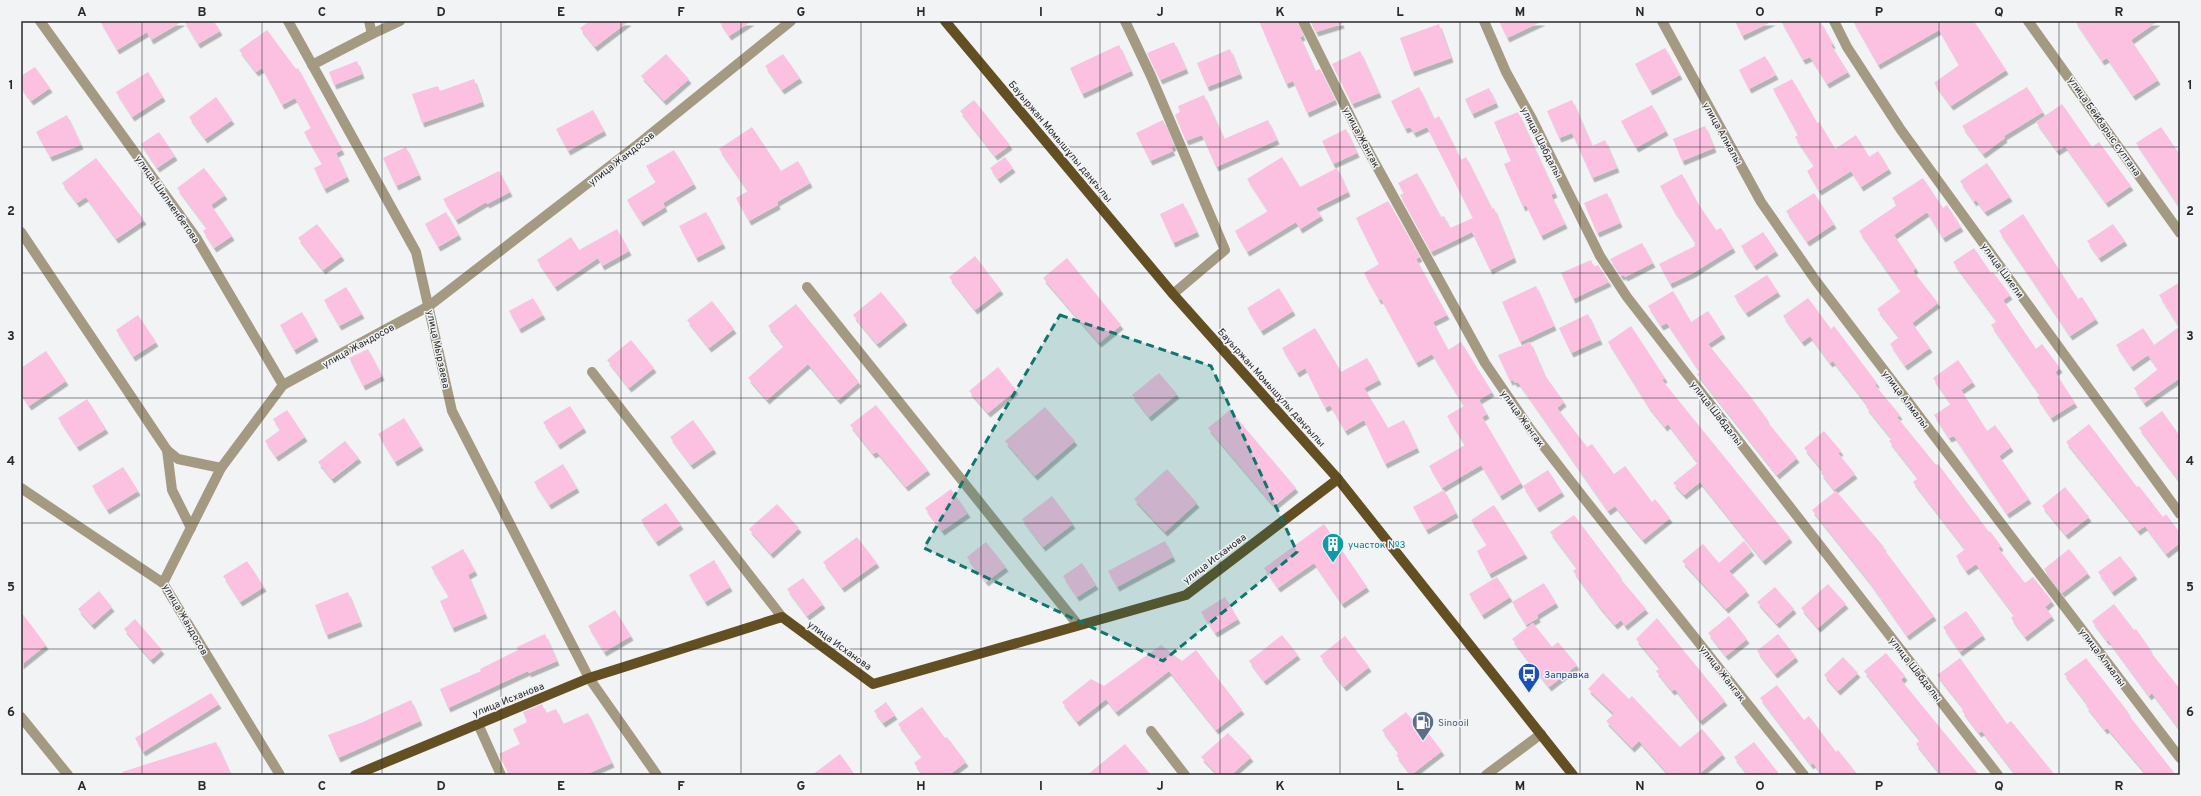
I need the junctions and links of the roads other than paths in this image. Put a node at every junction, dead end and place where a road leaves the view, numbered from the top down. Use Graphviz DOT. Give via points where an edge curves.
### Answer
graph roads {
  1 [pos="40,21"];
  2 [pos="288,21"];
  3 [pos="370,21"];
  4 [pos="400,21"];
  5 [pos="791,21"];
  6 [pos="945,21"];
  7 [pos="1125,21"];
  8 [pos="1303,21"];
  9 [pos="1484,21"];
  10 [pos="1662,21"];
  11 [pos="1834,21"];
  12 [pos="2028,21"];
  13 [pos="372,34"];
  14 [pos="312,65"];
  15 [pos="21,232"];
  16 [pos="2180,233"];
  17 [pos="807,287"];
  18 [pos="1173,294"];
  19 [pos="429,306"];
  20 [pos="592,372"];
  21 [pos="283,385"];
  22 [pos="167,450"];
  23 [pos="221,468"];
  24 [pos="1338,479"];
  25 [pos="21,488"];
  26 [pos="2180,514"];
  27 [pos="191,528"];
  28 [pos="163,583"];
  29 [pos="782,618"];
  30 [pos="1078,625"];
  31 [pos="589,678"];
  32 [pos="21,717"];
  33 [pos="478,724"];
  34 [pos="1151,731"];
  35 [pos="1541,734"];
  36 [pos="2180,758"];
  37 [pos="68,775"];
  38 [pos="280,775"];
  39 [pos="355,775"];
  40 [pos="501,775"];
  41 [pos="657,775"];
  42 [pos="1186,775"];
  43 [pos="1486,775"];
  44 [pos="1573,775"];
  45 [pos="1804,775"];
  46 [pos="1998,775"];
  1 -- 21 [label="street, улица Шилменбетова" via="197,239"];
  2 -- 14 [label="street, улица Мырзаева"];
  3 -- 13 [label="street"];
  4 -- 13 [label="street"];
  5 -- 19 [label="street, улица Жандосов" via="636,146"];
  6 -- 18 [label="main road, Бауыржан Момышұлы даңғылы"];
  7 -- 18 [label="street" via="1225,250"];
  8 -- 45 [label="street, улица Жангак" via="1359,134 1485,364 1531,430 1583,497"];
  9 -- 46 [label="street, улица Шабдалы" via="1506,72 1600,256 1627,297"];
  10 -- 36 [label="street, улица Алмалы" via="1761,202 1816,281"];
  11 -- 26 [label="street, улица Шиели" via="1847,47 1901,130"];
  12 -- 16 [label="street, улица Бейбарыс султана" via="2065,69"];
  13 -- 14 [label="street"];
  14 -- 19 [label="street, улица Мырзаева" via="416,252"];
  15 -- 22 [label="street"];
  17 -- 30 [label="street"];
  18 -- 24 [label="main road, Бауыржан Момышұлы даңғылы"];
  19 -- 21 [label="street, улица Жандосов"];
  19 -- 31 [label="street, улица Мырзаева" via="452,411"];
  20 -- 29 [label="street"];
  21 -- 23 [label="street, улица Жандосов"];
  22 -- 23 [label="street" via="178,458"];
  22 -- 27 [label="street" via="172,490"];
  23 -- 27 [label="street, улица Жандосов"];
  24 -- 30 [label="main road, улица Исханова" via="1186,595"];
  24 -- 35 [label="main road, Бауыржан Момышұлы даңғылы"];
  25 -- 28 [label="street"];
  27 -- 28 [label="street, улица Жандосов"];
  28 -- 38 [label="street, улица Жандосов"];
  29 -- 30 [label="main road, улица Исханова" via="873,684"];
  29 -- 31 [label="main road, улица Исханова"];
  31 -- 33 [label="main road, улица Исханова"];
  31 -- 41 [label="street, улица Мырзаева"];
  32 -- 37 [label="street"];
  33 -- 39 [label="main road, улица Исханова"];
  33 -- 40 [label="street"];
  34 -- 42 [label="street"];
  35 -- 43 [label="street"];
  35 -- 44 [label="main road, Бауыржан Момышұлы даңғылы"];
}
